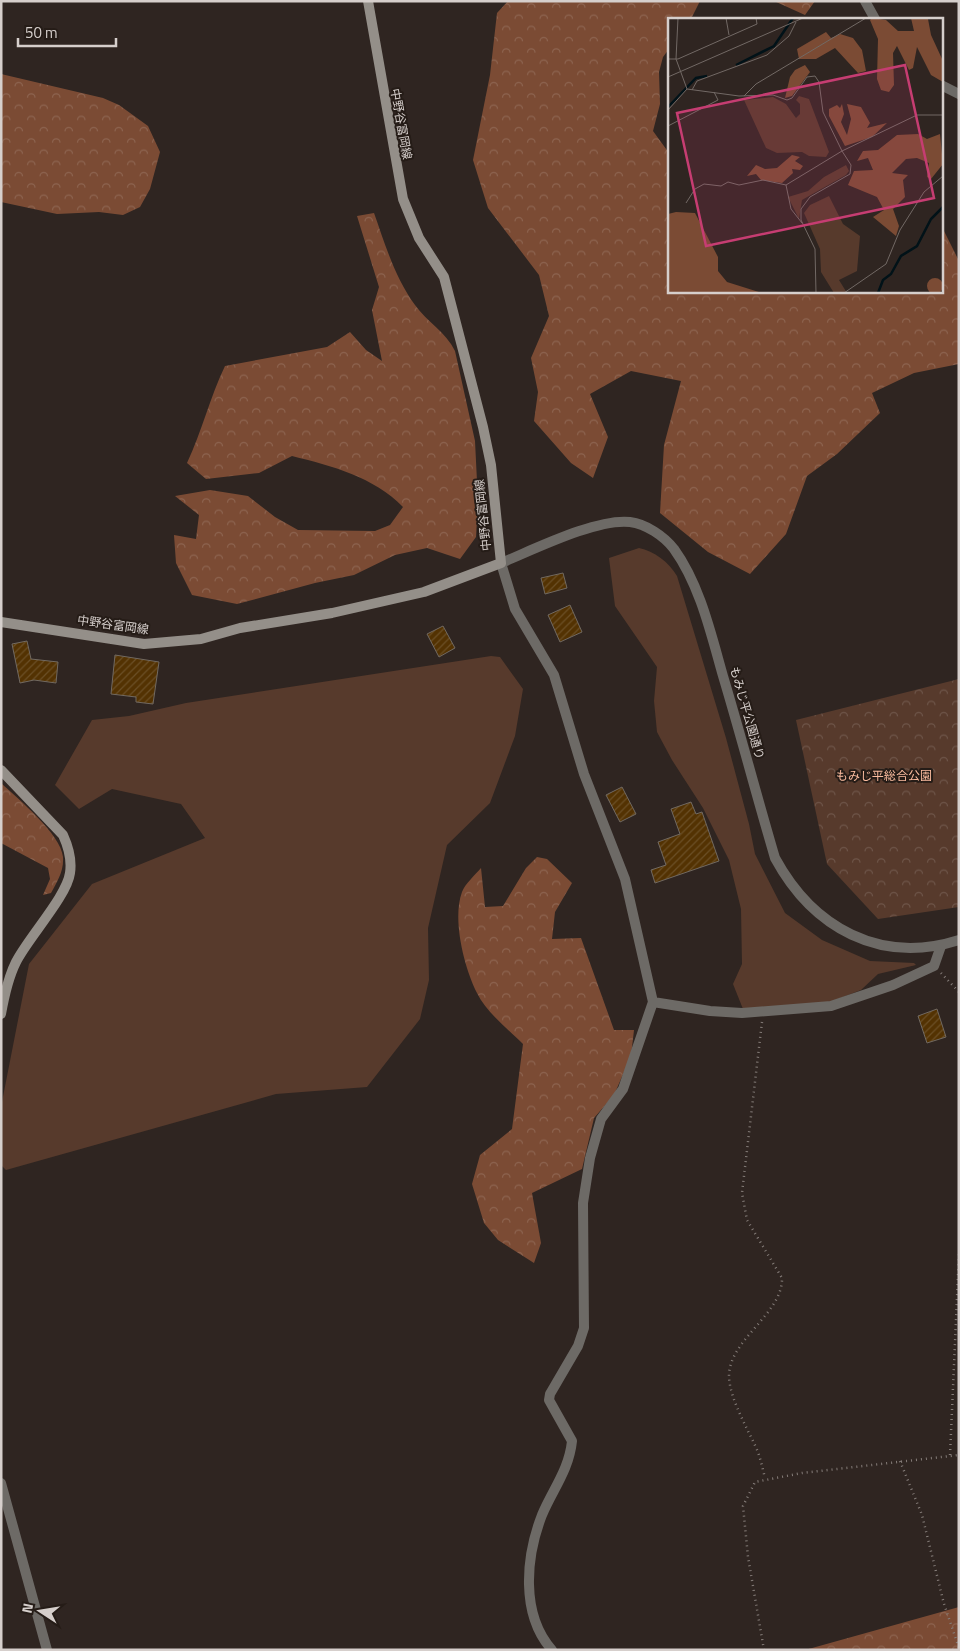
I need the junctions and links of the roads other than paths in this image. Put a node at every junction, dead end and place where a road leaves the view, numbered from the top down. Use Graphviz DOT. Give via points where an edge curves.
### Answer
graph roads {
  1 [pos="368,1"];
  2 [pos="865,1"];
  3 [pos="874,18"];
  4 [pos="942,86"];
  5 [pos="959,94"];
  6 [pos="501,563"];
  7 [pos="1,622"];
  8 [pos="1,770"];
  9 [pos="959,940"];
  10 [pos="941,946"];
  11 [pos="653,1002"];
  12 [pos="1,1014"];
  13 [pos="1,1483"];
  14 [pos="47,1650"];
  15 [pos="552,1650"];
  1 -- 6 [label="main road, 中野谷富岡線" via="403,199 419,238 444,278 483,427 491,465"];
  2 -- 3 [label="street"];
  4 -- 5 [label="street"];
  6 -- 7 [label="main road, 中野谷富岡線" via="424,592 332,613 240,628 201,640 144,644"];
  6 -- 10 [label="street, もみじ平公園通り" via="601,524 630,522 654,532 672,548 686,568 698,598 775,858 786,877 830,923 844,932 882,945 923,949"];
  6 -- 11 [label="street" via="515,608 554,675 584,774 626,880"];
  8 -- 12 [label="main road" via="63,835 69,847 70,874 57,901 15,963"];
  9 -- 10 [label="street, もみじ平公園通り"];
  10 -- 11 [label="street" via="934,966 893,986 831,1006 710,1011"];
  11 -- 15 [label="street" via="623,1089 601,1119 590,1158 583,1203 584,1328 549,1400 572,1441 566,1470 535,1536 530,1567 529,1589 538,1629"];
  13 -- 14 [label="street"];
}
